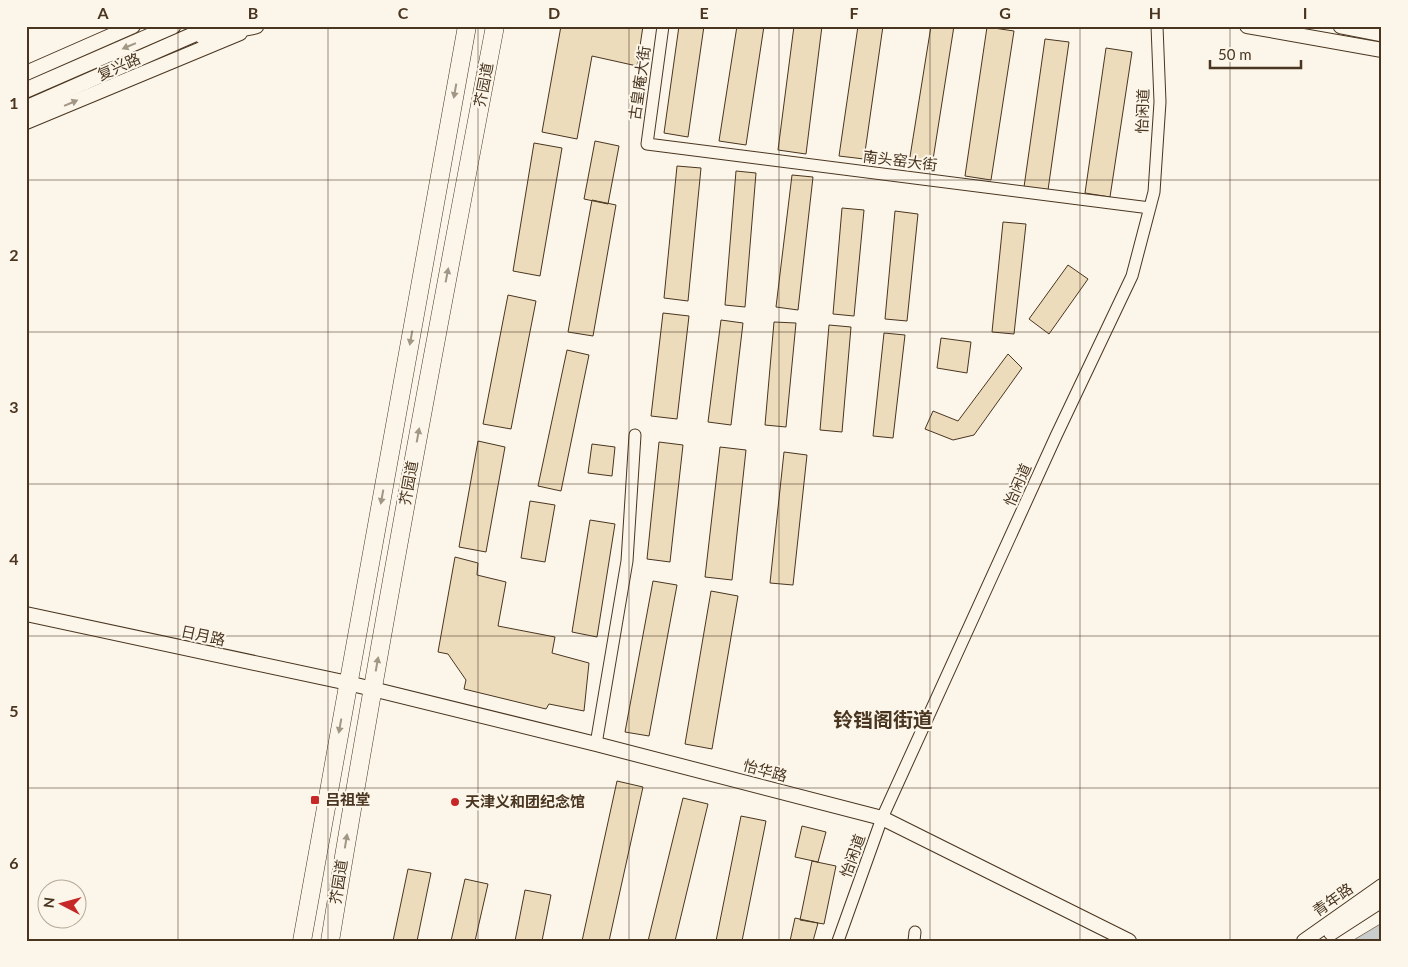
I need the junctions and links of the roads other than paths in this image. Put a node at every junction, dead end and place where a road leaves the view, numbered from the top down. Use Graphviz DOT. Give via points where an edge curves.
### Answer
graph roads {
  1 [pos="134,26"];
  2 [pos="173,26"];
  3 [pos="212,26"];
  4 [pos="256,26"];
  5 [pos="458,26"];
  6 [pos="467,26"];
  7 [pos="495,26"];
  8 [pos="663,26"];
  9 [pos="1157,26"];
  10 [pos="1247,26"];
  11 [pos="1341,26"];
  12 [pos="1382,34"];
  13 [pos="181,40"];
  14 [pos="1382,50"];
  15 [pos="461,59"];
  16 [pos="26,73"];
  17 [pos="26,90"];
  18 [pos="26,108"];
  19 [pos="26,122"];
  20 [pos="647,144"];
  21 [pos="1150,208"];
  22 [pos="635,434"];
  23 [pos="26,614"];
  24 [pos="348,684"];
  25 [pos="373,690"];
  26 [pos="596,744"];
  27 [pos="882,818"];
  28 [pos="1382,886"];
  29 [pos="1382,900"];
  30 [pos="302,941"];
  31 [pos="330,941"];
  32 [pos="838,941"];
  33 [pos="1129,941"];
  34 [pos="1304,941"];
  35 [pos="1320,941"];
  1 -- 16 [label="street"];
  2 -- 17 [label="main road, 复兴路, one-way"];
  3 -- 13 [label="main road, 复兴路"];
  4 -- 13 [label="main road"];
  19 -- 4 [label="street, one-way"];
  5 -- 15 [label="main road"];
  6 -- 15 [label="main road, 芥园道"];
  25 -- 7 [label="main road, 芥园道, one-way"];
  8 -- 20 [label="street, 古皇庵大街"];
  9 -- 21 [label="street, 怡闲道" via="1160,102"];
  10 -- 14 [label="street"];
  11 -- 12 [label="main road"];
  13 -- 18 [label="main road, 复兴路"];
  15 -- 24 [label="main road, 芥园道, one-way"];
  20 -- 21 [label="street, 南头窑大街"];
  21 -- 27 [label="street, 怡闲道" via="1132,276"];
  22 -- 26 [label="street" via="628,561"];
  23 -- 24 [label="street, 日月路"];
  24 -- 25 [label="street, 日月路"];
  24 -- 30 [label="main road, 芥园道, one-way"];
  25 -- 26 [label="street, 怡华路"];
  31 -- 25 [label="main road, 芥园道, one-way"];
  26 -- 27 [label="street, 怡华路"];
  27 -- 32 [label="street, 怡闲道"];
  27 -- 33 [label="street, 怡华路"];
  28 -- 34 [label="street, 青年路"];
  29 -- 35 [label="street, 青年路"];
}
